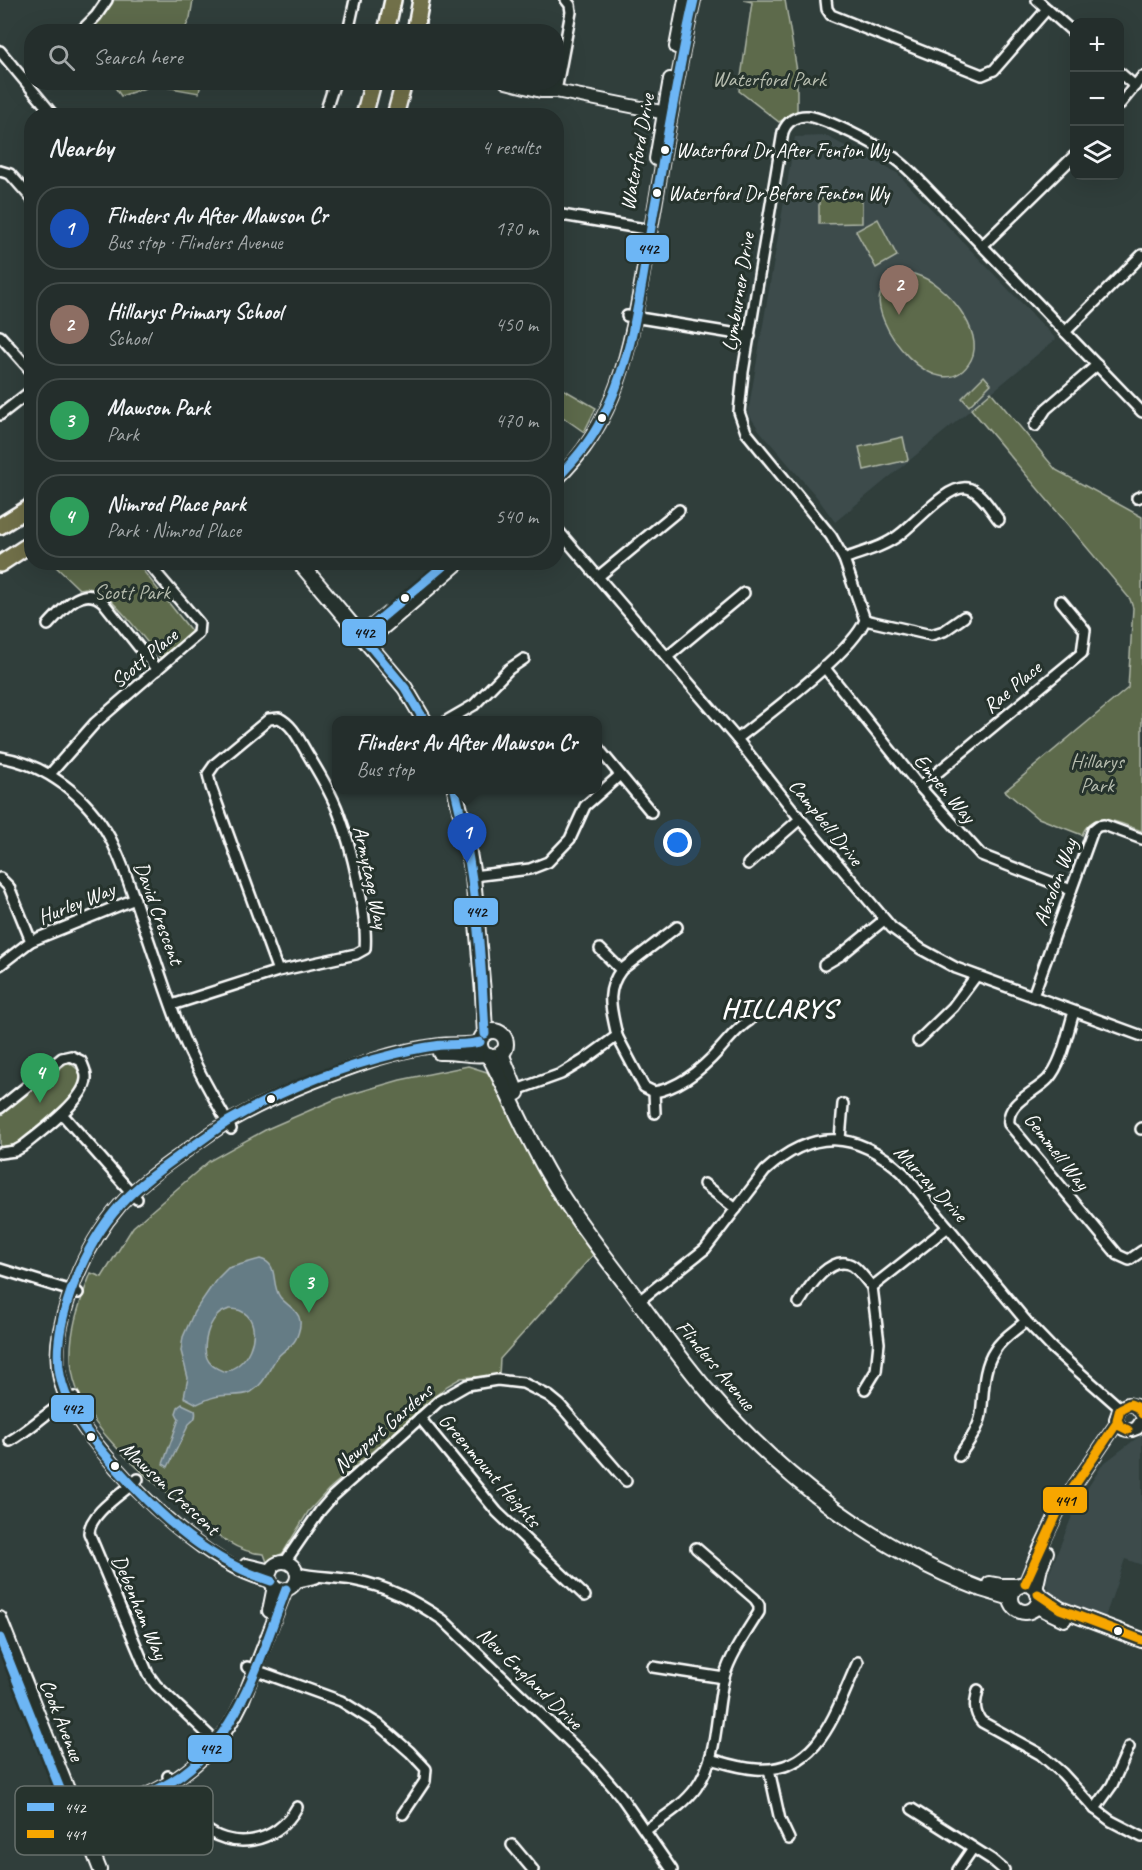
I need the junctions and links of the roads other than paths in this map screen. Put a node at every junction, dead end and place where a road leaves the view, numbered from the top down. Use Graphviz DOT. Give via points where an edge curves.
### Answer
graph roads {
  1 [pos="107,0"];
  2 [pos="356,0"];
  3 [pos="393,0"];
  4 [pos="422,0"];
  5 [pos="566,0"];
  6 [pos="685,0"];
  7 [pos="693,0"];
  8 [pos="826,0"];
  9 [pos="1037,0"];
  10 [pos="1047,9"];
  11 [pos="88,24"];
  12 [pos="350,24"];
  13 [pos="388,24"];
  14 [pos="417,24"];
  15 [pos="1070,29"];
  16 [pos="564,42"];
  17 [pos="0,51"];
  18 [pos="24,74"];
  19 [pos="1124,77"];
  20 [pos="1142,78"];
  21 [pos="1135,86"];
  22 [pos="564,88"];
  23 [pos="36,90"];
  24 [pos="332,90"];
  25 [pos="372,90"];
  26 [pos="402,90"];
  27 [pos="1124,98"];
  28 [pos="49,108"];
  29 [pos="327,108"];
  30 [pos="366,108"];
  31 [pos="397,108"];
  32 [pos="668,110"];
  33 [pos="1070,160"];
  34 [pos="0,171"];
  35 [pos="24,191"];
  36 [pos="564,215"];
  37 [pos="647,229"];
  38 [pos="982,246"];
  39 [pos="1142,255"];
  40 [pos="631,317"];
  41 [pos="1065,332"];
  42 [pos="0,336"];
  43 [pos="750,336"];
  44 [pos="24,363"];
  45 [pos="1097,365"];
  46 [pos="24,396"];
  47 [pos="1142,412"];
  48 [pos="0,416"];
  49 [pos="1035,426"];
  50 [pos="564,463"];
  51 [pos="564,472"];
  52 [pos="679,510"];
  53 [pos="24,511"];
  54 [pos="999,520"];
  55 [pos="0,526"];
  56 [pos="564,537"];
  57 [pos="24,548"];
  58 [pos="843,559"];
  59 [pos="0,564"];
  60 [pos="154,570"];
  61 [pos="306,570"];
  62 [pos="317,570"];
  63 [pos="447,570"];
  64 [pos="599,576"];
  65 [pos="744,593"];
  66 [pos="1061,601"];
  67 [pos="964,617"];
  68 [pos="865,620"];
  69 [pos="48,625"];
  70 [pos="367,636"];
  71 [pos="667,657"];
  72 [pos="524,659"];
  73 [pos="824,667"];
  74 [pos="157,670"];
  75 [pos="422,716"];
  76 [pos="431,716"];
  77 [pos="455,716"];
  78 [pos="737,739"];
  79 [pos="602,754"];
  80 [pos="0,757"];
  81 [pos="50,774"];
  82 [pos="620,775"];
  83 [pos="920,787"];
  84 [pos="602,791"];
  85 [pos="456,794"];
  86 [pos="464,794"];
  87 [pos="599,794"];
  88 [pos="651,812"];
  89 [pos="800,819"];
  90 [pos="1142,839"];
  91 [pos="748,864"];
  92 [pos="477,875"];
  93 [pos="0,878"];
  94 [pos="1071,890"];
  95 [pos="135,899"];
  96 [pos="884,920"];
  97 [pos="677,927"];
  98 [pos="31,941"];
  99 [pos="600,949"];
  100 [pos="824,965"];
  101 [pos="0,966"];
  102 [pos="621,970"];
  103 [pos="278,971"];
  104 [pos="976,976"];
  105 [pos="1033,996"];
  106 [pos="172,1005"];
  107 [pos="1074,1012"];
  108 [pos="750,1020"];
  109 [pos="1141,1033"];
  110 [pos="617,1036"];
  111 [pos="918,1041"];
  112 [pos="489,1045"];
  113 [pos="512,1092"];
  114 [pos="654,1092"];
  115 [pos="843,1104"];
  116 [pos="0,1108"];
  117 [pos="655,1113"];
  118 [pos="62,1114"];
  119 [pos="230,1126"];
  120 [pos="840,1139"];
  121 [pos="0,1153"];
  122 [pos="704,1184"];
  123 [pos="134,1196"];
  124 [pos="736,1209"];
  125 [pos="948,1227"];
  126 [pos="1142,1251"];
  127 [pos="0,1269"];
  128 [pos="872,1287"];
  129 [pos="74,1292"];
  130 [pos="642,1299"];
  131 [pos="800,1303"];
  132 [pos="1026,1322"];
  133 [pos="865,1389"];
  134 [pos="70,1399"];
  135 [pos="1137,1408"];
  136 [pos="420,1418"];
  137 [pos="1142,1421"];
  138 [pos="1121,1426"];
  139 [pos="10,1441"];
  140 [pos="959,1456"];
  141 [pos="626,1481"];
  142 [pos="135,1482"];
  143 [pos="696,1548"];
  144 [pos="284,1576"];
  145 [pos="1031,1592"];
  146 [pos="585,1596"];
  147 [pos="1011,1598"];
  148 [pos="0,1617"];
  149 [pos="0,1638"];
  150 [pos="1142,1640"];
  151 [pos="1142,1648"];
  152 [pos="858,1662"];
  153 [pos="653,1667"];
  154 [pos="251,1668"];
  155 [pos="724,1678"];
  156 [pos="978,1690"];
  157 [pos="214,1740"];
  158 [pos="1129,1747"];
  159 [pos="711,1759"];
  160 [pos="769,1770"];
  161 [pos="170,1779"];
  162 [pos="63,1786"];
  163 [pos="64,1786"];
  164 [pos="162,1786"];
  165 [pos="174,1786"];
  166 [pos="297,1807"];
  167 [pos="912,1809"];
  168 [pos="1095,1809"];
  169 [pos="403,1814"];
  170 [pos="646,1830"];
  171 [pos="213,1832"];
  172 [pos="1142,1837"];
  173 [pos="789,1839"];
  174 [pos="512,1845"];
  175 [pos="974,1848"];
  176 [pos="88,1855"];
  177 [pos="93,1855"];
  178 [pos="92,1870"];
  179 [pos="100,1870"];
  180 [pos="533,1870"];
  181 [pos="672,1870"];
  182 [pos="958,1870"];
  183 [pos="1004,1870"];
  1 -- 11 [label="street"];
  2 -- 12 [label="street"];
  3 -- 13 [label="highway"];
  4 -- 14 [label="highway"];
  5 -- 16 [label="street" via="571,12"];
  6 -- 32 [label="street, Waterford Drive"];
  7 -- 32 [label="street, Waterford Drive"];
  8 -- 10 [label="street" via="831,15 982,75 994,70"];
  9 -- 10 [label="street"];
  10 -- 15 [label="street"];
  17 -- 18 [label="street"];
  19 -- 21 [label="street"];
  20 -- 21 [label="street"];
  21 -- 27 [label="street"];
  22 -- 32 [label="street"];
  23 -- 28 [label="street"];
  24 -- 29 [label="street"];
  25 -- 30 [label="highway"];
  26 -- 31 [label="highway"];
  32 -- 37 [label="street, Waterford Drive"];
  33 -- 38 [label="street"];
  34 -- 35 [label="street" via="10,174"];
  36 -- 37 [label="street"];
  37 -- 40 [label="street, Waterford Drive"];
  38 -- 41 [label="street, Lymburner Drive"];
  38 -- 43 [label="street, Lymburner Drive" via="895,158 828,123 807,116 793,119 783,132"];
  39 -- 41 [label="street"];
  40 -- 43 [label="street"];
  40 -- 50 [label="street, Waterford Drive" via="604,404 585,438"];
  40 -- 51 [label="street, Waterford Drive" via="619,380 607,412 584,451"];
  41 -- 45 [label="street, Lymburner Drive"];
  42 -- 44 [label="street"];
  43 -- 58 [label="street, Lymburner Drive" via="739,402 742,423 751,439 824,525"];
  45 -- 47 [label="street, Lymburner Drive"];
  45 -- 49 [label="street" via="1046,409"];
  46 -- 48 [label="street"];
  52 -- 64 [label="street"];
  53 -- 55 [label="highway"];
  54 -- 58 [label="street" via="973,490 958,489 894,539"];
  56 -- 64 [label="street, Campbell Drive"];
  57 -- 59 [label="highway"];
  58 -- 68 [label="street, Lymburner Drive"];
  60 -- 74 [label="street, Scott Place" via="200,627 195,639"];
  61 -- 70 [label="main road"];
  62 -- 70 [label="main road"];
  63 -- 70 [label="street"];
  64 -- 71 [label="street, Campbell Drive"];
  65 -- 71 [label="street"];
  66 -- 83 [label="street, Rae Place" via="1085,630 1082,653"];
  67 -- 68 [label="street" via="931,635"];
  68 -- 73 [label="street" via="858,635"];
  69 -- 74 [label="street" via="79,597 96,596"];
  70 -- 75 [label="main road"];
  70 -- 76 [label="main road" via="410,682"];
  71 -- 78 [label="street, Campbell Drive"];
  72 -- 77 [label="street" via="474,705"];
  73 -- 78 [label="street"];
  73 -- 83 [label="street, Empen Way"];
  74 -- 81 [label="street, Scott Place" via="86,732"];
  78 -- 89 [label="street, Campbell Drive"];
  79 -- 82 [label="street"];
  80 -- 81 [label="street, David Crescent"];
  81 -- 95 [label="street, David Crescent" via="99,822 120,859"];
  82 -- 84 [label="street"];
  82 -- 88 [label="street"];
  83 -- 94 [label="street, Empen Way" via="981,855"];
  85 -- 92 [label="main road, Flinders Avenue"];
  86 -- 92 [label="main road, Flinders Avenue" via="472,820"];
  87 -- 92 [label="street" via="585,806 570,839 548,862 530,869"];
  89 -- 91 [label="street"];
  89 -- 96 [label="street, Campbell Drive"];
  90 -- 94 [label="street, Absolon Way" via="1098,826 1093,830"];
  92 -- 112 [label="main road, Flinders Avenue"];
  93 -- 98 [label="street, Hurley Way" via="9,886"];
  94 -- 105 [label="street, Absolon Way"];
  95 -- 98 [label="street, Hurley Way"];
  95 -- 106 [label="street, David Crescent"];
  96 -- 100 [label="street"];
  96 -- 104 [label="street, Campbell Drive" via="921,949"];
  97 -- 102 [label="street"];
  98 -- 101 [label="street, Hurley Way"];
  99 -- 102 [label="street"];
  102 -- 110 [label="street" via="609,996"];
  103 -- 103 [label="street, Armytage Way" via="208,774 262,724 279,718 293,730 325,782 339,814 356,875 366,940 365,949 356,954"];
  103 -- 106 [label="street, Armytage Way"];
  104 -- 105 [label="street, Campbell Drive"];
  104 -- 111 [label="street" via="953,1007"];
  105 -- 107 [label="street, Campbell Drive"];
  106 -- 119 [label="street, David Crescent" via="196,1064"];
  107 -- 109 [label="street, Campbell Drive"];
  107 -- 126 [label="street, Gemmell Way" via="1054,1070 1011,1109 1009,1124 1118,1255 1129,1260"];
  108 -- 114 [label="street" via="739,1026 702,1068"];
  110 -- 113 [label="street" via="561,1074"];
  110 -- 114 [label="street" via="644,1087"];
  112 -- 113 [label="main road, Flinders Avenue"];
  112 -- 119 [label="street, Mawson Crescent" via="475,1056 432,1053 376,1067"];
  113 -- 130 [label="main road, Flinders Avenue" via="549,1175 569,1208"];
  114 -- 117 [label="street"];
  115 -- 120 [label="street"];
  116 -- 118 [label="street" via="62,1058 71,1056 81,1061 86,1080"];
  118 -- 121 [label="street" via="22,1147"];
  118 -- 123 [label="street"];
  119 -- 123 [label="street, Mawson Crescent"];
  120 -- 124 [label="street, Murray Drive" via="812,1143 786,1154 765,1171"];
  120 -- 125 [label="street, Murray Drive" via="891,1161"];
  122 -- 124 [label="street"];
  123 -- 129 [label="street, Mawson Crescent" via="101,1243"];
  124 -- 130 [label="street, Murray Drive" via="705,1249"];
  125 -- 128 [label="street"];
  125 -- 132 [label="street, Murray Drive"];
  127 -- 129 [label="street"];
  128 -- 131 [label="street" via="854,1267 835,1264 815,1279"];
  128 -- 133 [label="street" via="879,1343 876,1371"];
  129 -- 134 [label="street, Mawson Crescent" via="64,1343"];
  130 -- 145 [label="main road, Flinders Avenue" via="739,1414 832,1496 939,1562 994,1585"];
  130 -- 147 [label="main road, Flinders Avenue" via="684,1362 719,1404 766,1452 813,1491 902,1552 981,1589"];
  132 -- 135 [label="street, Murray Drive" via="1052,1348"];
  132 -- 140 [label="street" via="990,1357 977,1426"];
  134 -- 139 [label="street"];
  134 -- 142 [label="street, Mawson Crescent"];
  135 -- 138 [label="street" via="1116,1415"];
  136 -- 141 [label="street, Newport Gardens" via="467,1385 497,1380 523,1383 560,1405"];
  136 -- 144 [label="street, Newport Gardens" via="320,1510 294,1551"];
  136 -- 146 [label="street, Greenmount Heights" via="497,1512"];
  137 -- 138 [label="street" via="1134,1430"];
  138 -- 145 [label="street" via="1060,1507"];
  142 -- 144 [label="street, Mawson Crescent" via="214,1547 244,1564"];
  142 -- 157 [label="street, Debenham Way" via="92,1520 89,1533 148,1674"];
  143 -- 155 [label="street" via="759,1605 759,1612"];
  144 -- 154 [label="street"];
  144 -- 170 [label="street, New England Drive" via="370,1584 407,1598 443,1620 592,1764"];
  145 -- 147 [label="main road" via="1013,1592"];
  145 -- 147 [label="main road, Flinders Avenue" via="1028,1612 1020,1611"];
  145 -- 150 [label="main road, Flinders Avenue" via="1060,1609"];
  145 -- 151 [label="main road, Flinders Avenue" via="1071,1622"];
  148 -- 163 [label="street, Cook Avenue"];
  149 -- 162 [label="street, Cook Avenue"];
  152 -- 160 [label="street" via="833,1721 817,1744 789,1763"];
  153 -- 155 [label="street"];
  154 -- 157 [label="street" via="235,1716"];
  154 -- 169 [label="street" via="341,1701 378,1724 410,1752 426,1769 425,1781"];
  155 -- 159 [label="street"];
  156 -- 168 [label="street" via="975,1704 982,1722 1040,1754"];
  157 -- 161 [label="street" via="202,1759"];
  158 -- 168 [label="street" via="1112,1785"];
  159 -- 160 [label="street"];
  159 -- 170 [label="street" via="688,1797"];
  160 -- 173 [label="street" via="780,1820"];
  161 -- 164 [label="street"];
  161 -- 165 [label="street"];
  166 -- 171 [label="street" via="290,1819 267,1837 236,1840"];
  167 -- 175 [label="street"];
  168 -- 172 [label="street"];
  170 -- 181 [label="street, New England Drive"];
  174 -- 180 [label="street"];
  175 -- 182 [label="street"];
  175 -- 183 [label="street"];
  176 -- 178 [label="street, Cook Avenue"];
  177 -- 179 [label="street, Cook Avenue"];
}
